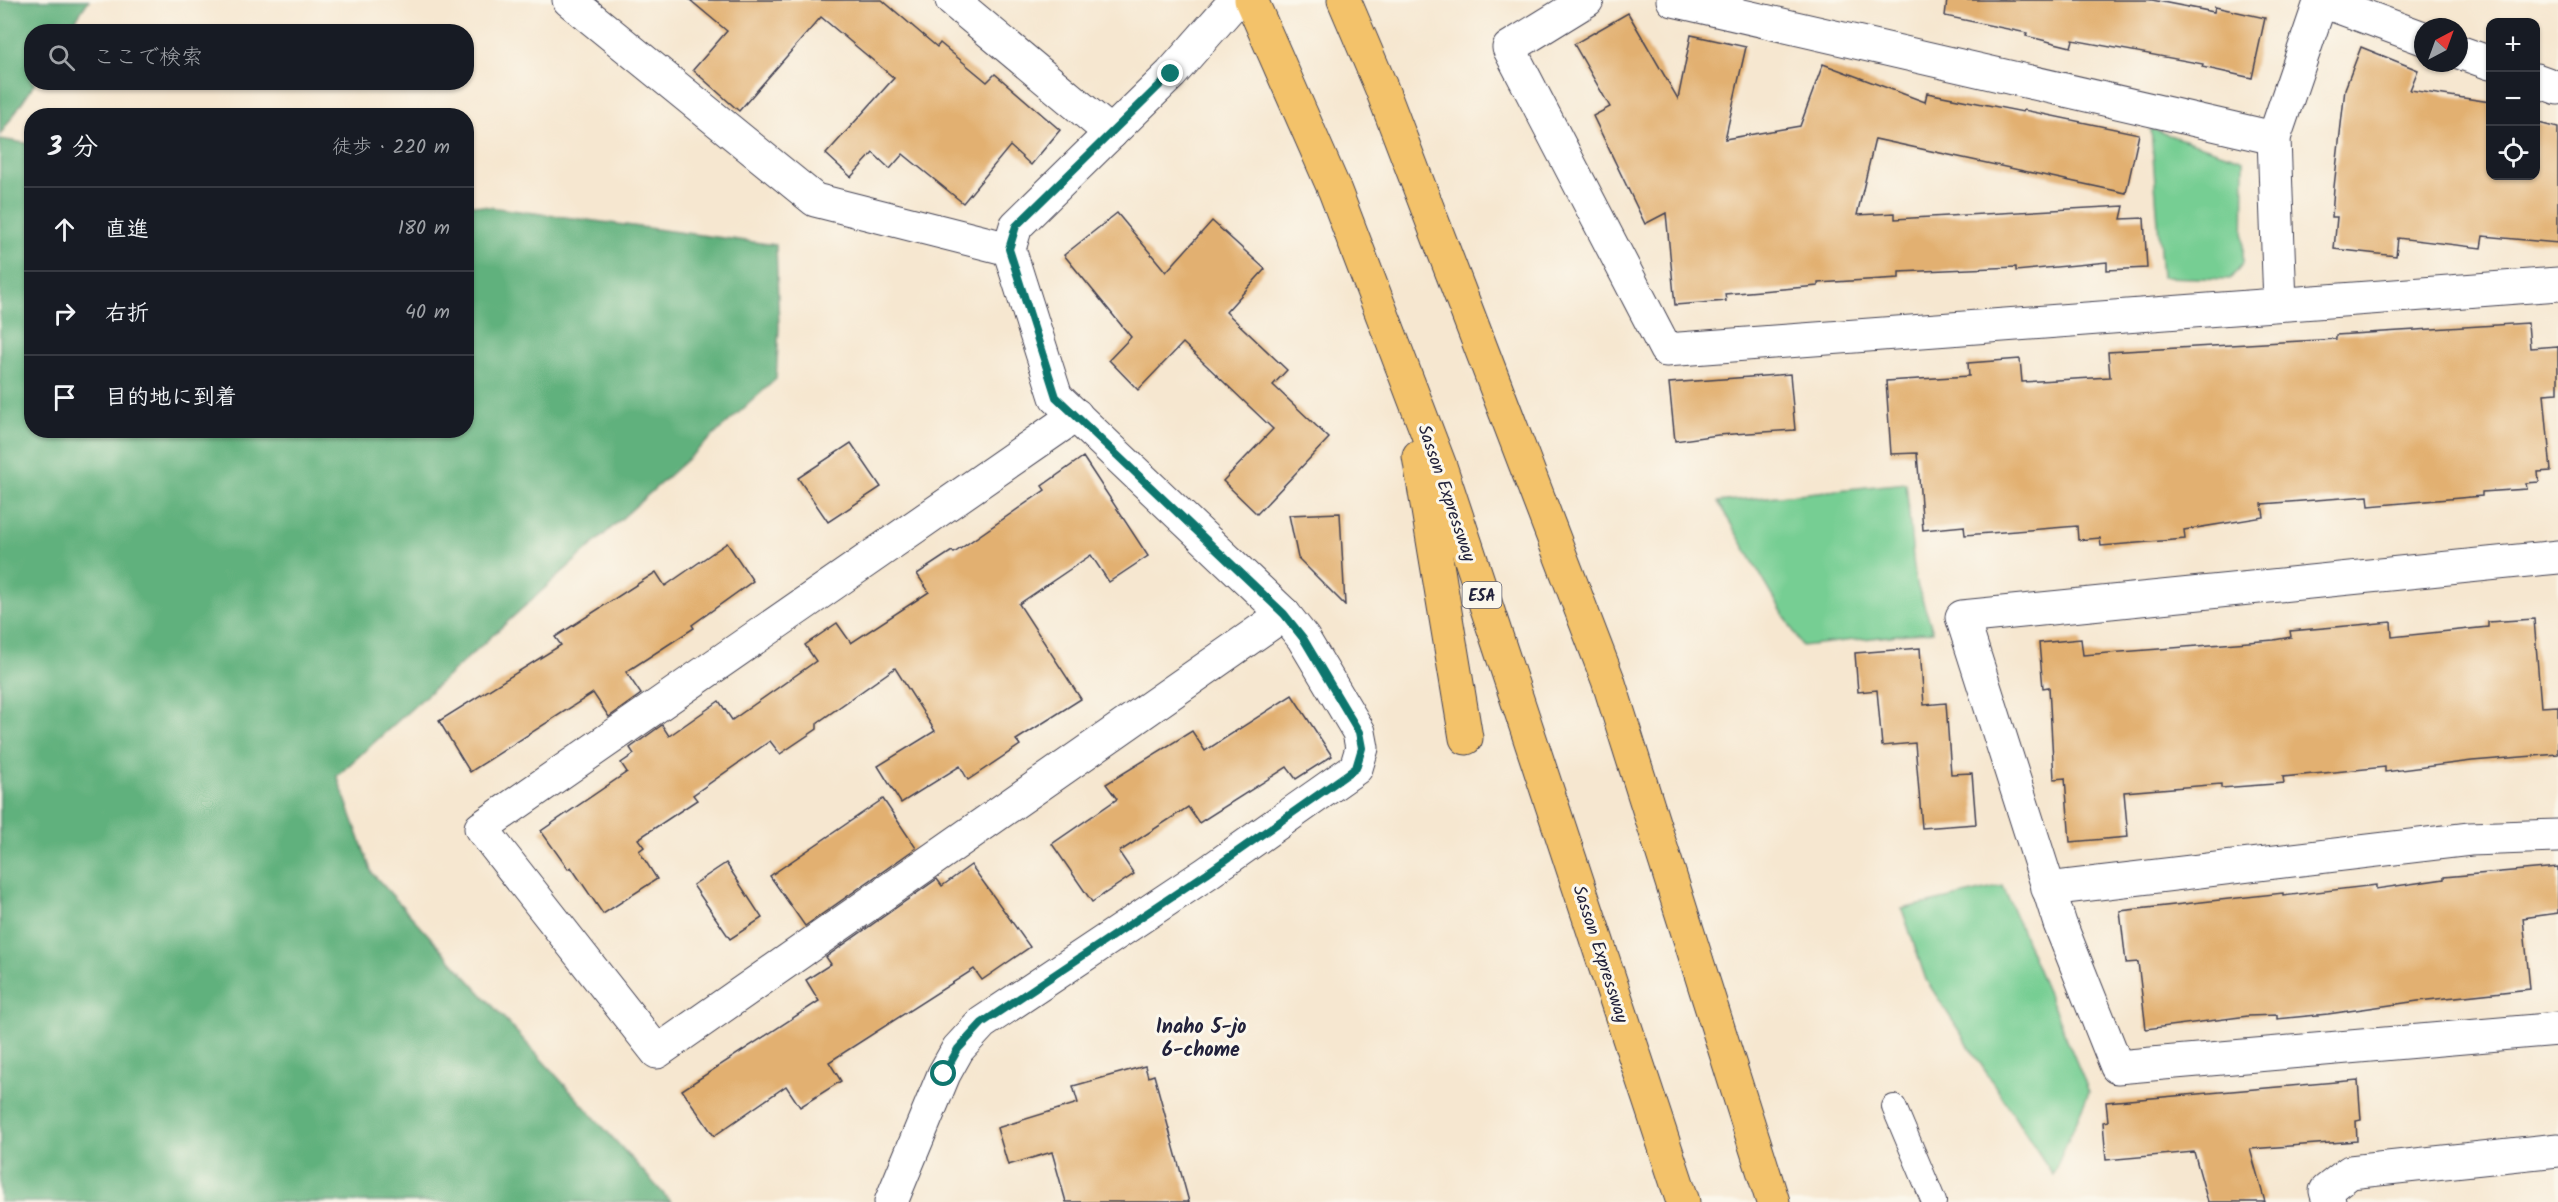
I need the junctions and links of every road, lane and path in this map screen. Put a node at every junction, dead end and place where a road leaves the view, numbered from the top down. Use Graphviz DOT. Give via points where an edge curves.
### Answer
graph roads {
  1 [pos="569,0"];
  2 [pos="952,0"];
  3 [pos="1236,0"];
  4 [pos="1251,0"];
  5 [pos="1344,0"];
  6 [pos="1587,0"];
  7 [pos="1673,0"];
  8 [pos="2321,0"];
  9 [pos="2414,35"];
  10 [pos="2468,55"];
  11 [pos="2486,62"];
  12 [pos="2540,82"];
  13 [pos="2558,88"];
  14 [pos="1111,133"];
  15 [pos="2274,138"];
  16 [pos="1009,249"];
  17 [pos="2558,284"];
  18 [pos="2280,304"];
  19 [pos="1404,371"];
  20 [pos="1076,415"];
  21 [pos="2558,557"];
  22 [pos="1284,614"];
  23 [pos="1466,738"];
  24 [pos="2558,836"];
  25 [pos="2048,889"];
  26 [pos="2558,1029"];
  27 [pos="1894,1107"];
  28 [pos="2558,1150"];
  29 [pos="891,1202"];
  30 [pos="1683,1202"];
  31 [pos="1773,1202"];
  32 [pos="1934,1202"];
  33 [pos="2329,1202"];
  1 -- 16 [label="street" via="815,200"];
  2 -- 14 [label="street"];
  3 -- 14 [label="street" via="1179,66"];
  4 -- 19 [label="highway, Sasson Expressway / E5A" via="1335,191"];
  5 -- 31 [label="highway" via="1386,98 1608,680"];
  6 -- 18 [label="street" via="1509,48 1666,350"];
  7 -- 15 [label="street"];
  8 -- 9 [label="street"];
  8 -- 15 [label="street"];
  10 -- 11 [label="street"];
  12 -- 13 [label="street"];
  14 -- 16 [label="street" via="1016,226"];
  15 -- 18 [label="street"];
  16 -- 20 [label="street" via="1056,397"];
  17 -- 18 [label="street"];
  19 -- 23 [label="highway"];
  19 -- 30 [label="highway, Sasson Expressway / E5A" via="1440,466"];
  20 -- 22 [label="street"];
  20 -- 22 [label="street" via="481,828 657,1052"];
  21 -- 25 [label="street" via="1962,617"];
  22 -- 29 [label="street" via="1303,638 1359,732 1362,748 1356,768 982,1023 958,1049 944,1074"];
  24 -- 25 [label="street" via="2470,839"];
  25 -- 26 [label="street" via="2117,1067"];
  27 -- 32 [label="lane"];
  28 -- 33 [label="street" via="2350,1172 2326,1191"];
}
